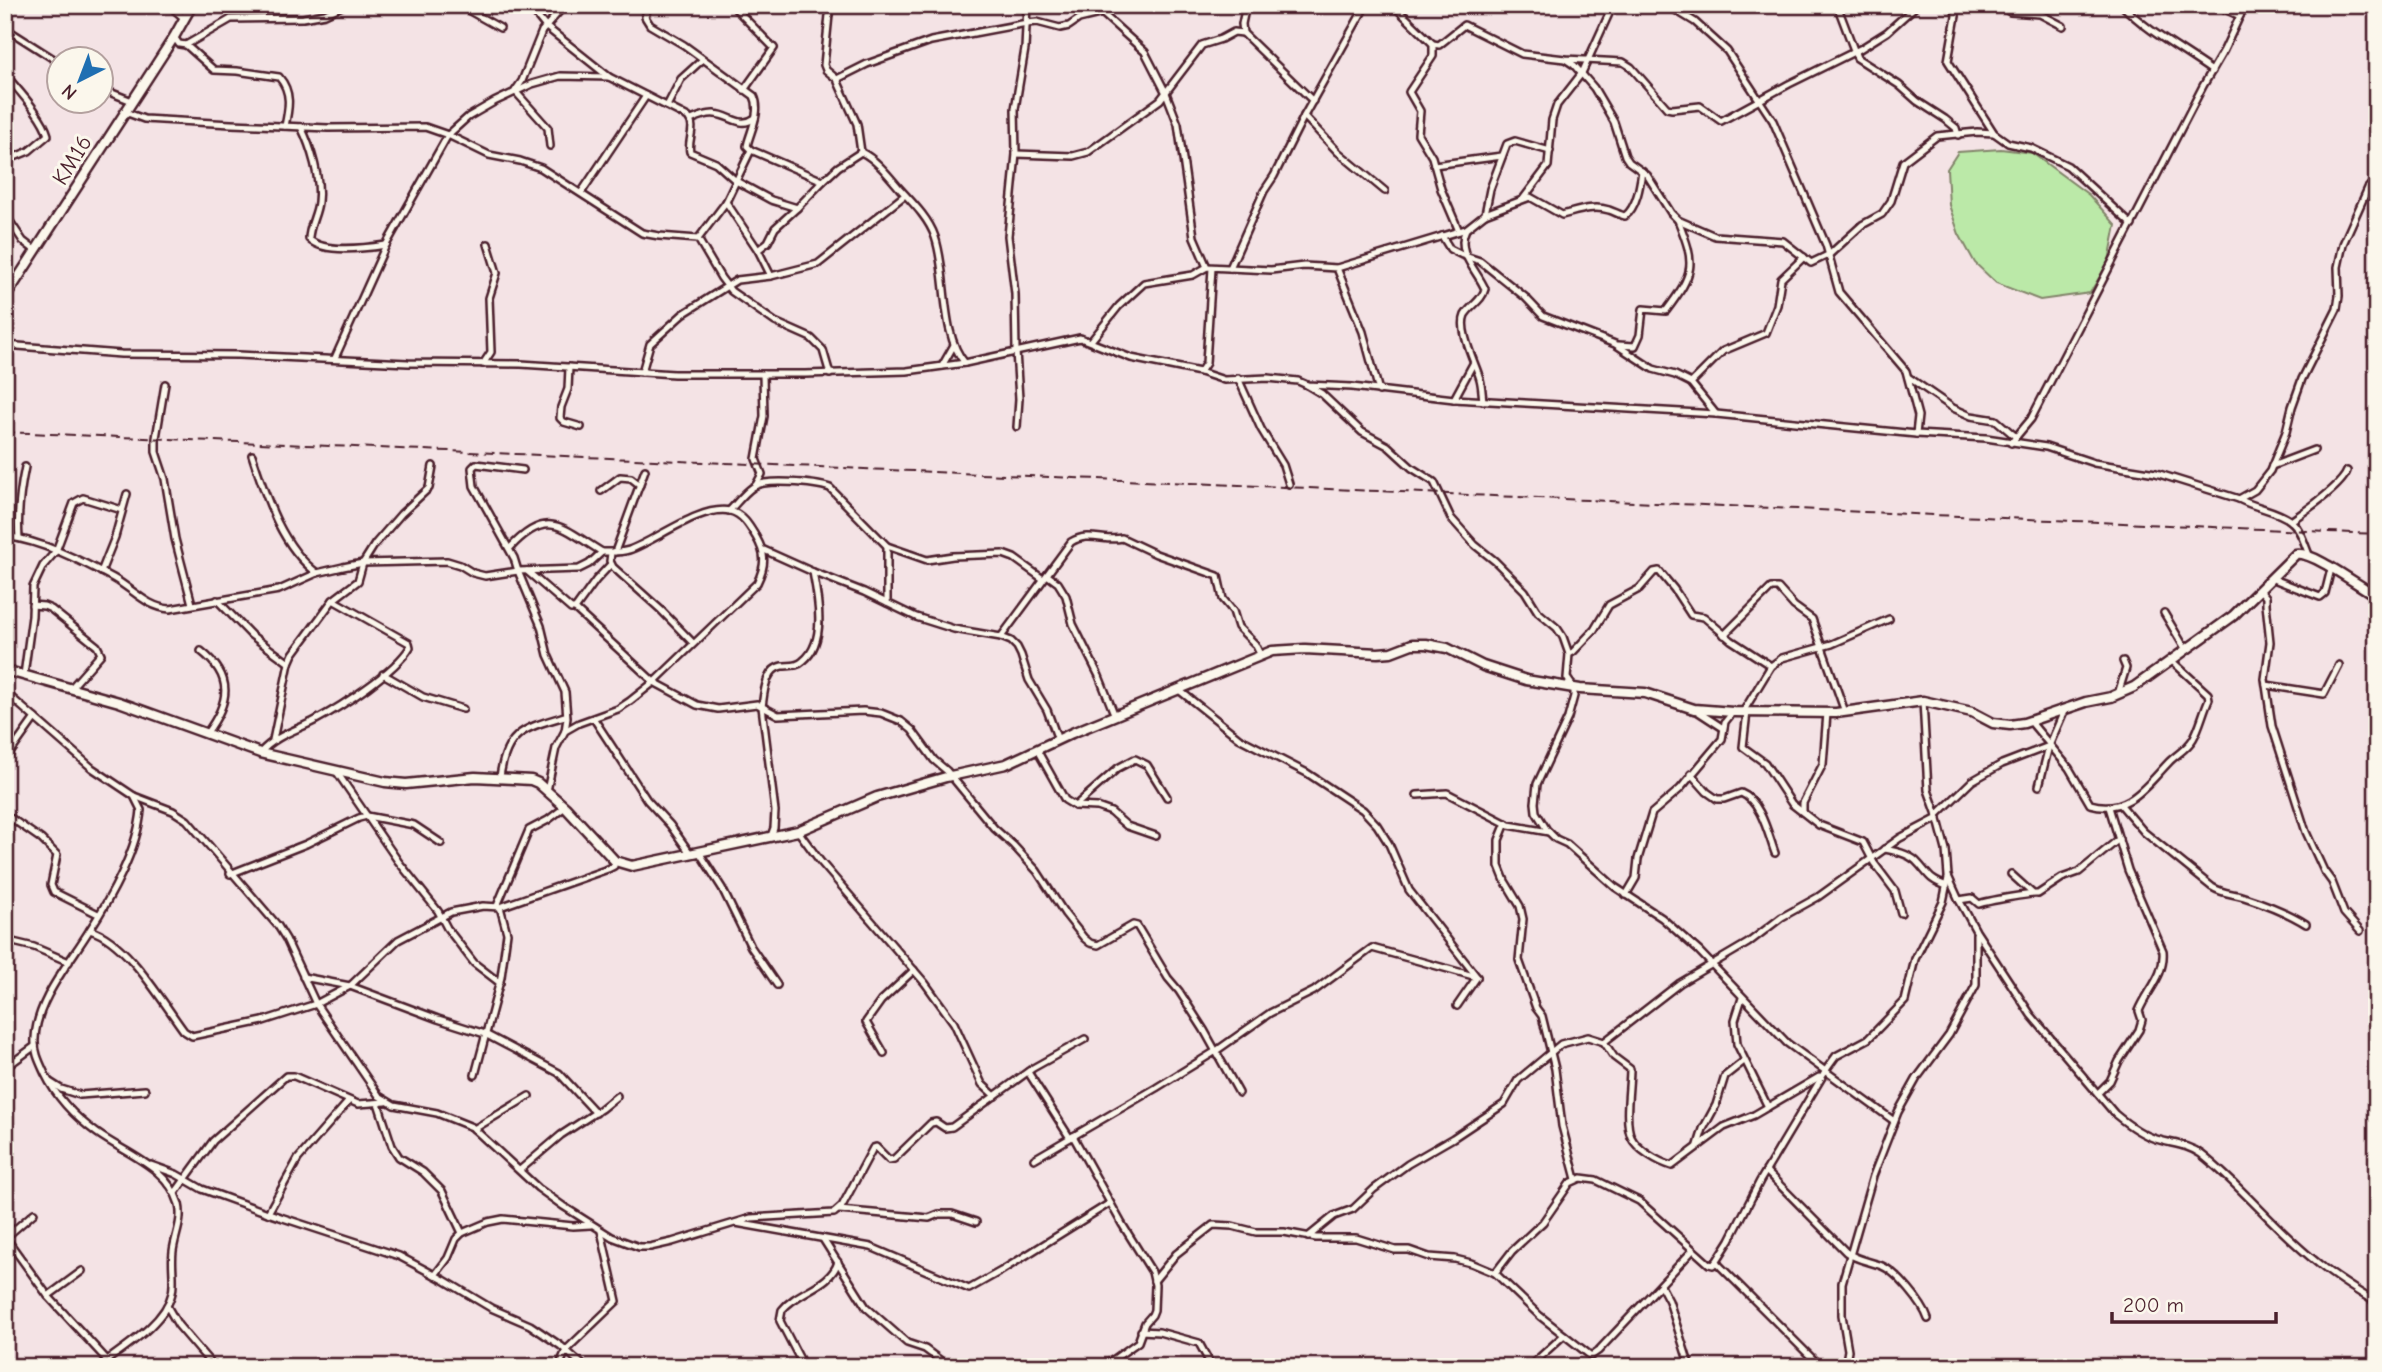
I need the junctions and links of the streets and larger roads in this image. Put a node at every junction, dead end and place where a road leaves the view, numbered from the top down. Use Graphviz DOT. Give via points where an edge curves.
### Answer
graph roads {
  1 [pos="169,5"];
  2 [pos="192,5"];
  3 [pos="344,5"];
  4 [pos="459,5"];
  5 [pos="528,5"];
  6 [pos="565,5"];
  7 [pos="649,5"];
  8 [pos="732,5"];
  9 [pos="830,5"];
  10 [pos="1027,5"];
  11 [pos="1093,5"];
  12 [pos="1246,5"];
  13 [pos="1366,5"];
  14 [pos="1393,5"];
  15 [pos="1613,5"];
  16 [pos="1667,5"];
  17 [pos="1838,5"];
  18 [pos="1917,5"];
  19 [pos="1955,5"];
  20 [pos="1997,5"];
  21 [pos="2034,5"];
  22 [pos="2122,5"];
  23 [pos="2216,5"];
  24 [pos="2245,5"];
  25 [pos="1100,13"];
  26 [pos="2032,13"];
  27 [pos="2240,16"];
  28 [pos="184,18"];
  29 [pos="1027,23"];
  30 [pos="545,26"];
  31 [pos="2063,26"];
  32 [pos="5,28"];
  33 [pos="500,28"];
  34 [pos="1243,33"];
  35 [pos="174,37"];
  36 [pos="1433,44"];
  37 [pos="186,45"];
  38 [pos="1854,52"];
  39 [pos="46,54"];
  40 [pos="702,60"];
  41 [pos="1565,60"];
  42 [pos="1587,60"];
  43 [pos="2212,71"];
  44 [pos="1582,73"];
  45 [pos="5,74"];
  46 [pos="609,77"];
  47 [pos="838,80"];
  48 [pos="744,90"];
  49 [pos="515,91"];
  50 [pos="1166,93"];
  51 [pos="116,94"];
  52 [pos="646,96"];
  53 [pos="132,100"];
  54 [pos="1759,100"];
  55 [pos="1313,101"];
  56 [pos="667,106"];
  57 [pos="125,112"];
  58 [pos="1304,116"];
  59 [pos="755,118"];
  60 [pos="691,120"];
  61 [pos="285,126"];
  62 [pos="300,127"];
  63 [pos="1994,133"];
  64 [pos="448,135"];
  65 [pos="1958,135"];
  66 [pos="550,146"];
  67 [pos="751,150"];
  68 [pos="1550,151"];
  69 [pos="861,152"];
  70 [pos="1016,154"];
  71 [pos="1502,156"];
  72 [pos="5,161"];
  73 [pos="1434,165"];
  74 [pos="1642,171"];
  75 [pos="2377,178"];
  76 [pos="736,181"];
  77 [pos="823,181"];
  78 [pos="1385,191"];
  79 [pos="581,193"];
  80 [pos="905,195"];
  81 [pos="1523,199"];
  82 [pos="726,202"];
  83 [pos="797,208"];
  84 [pos="5,214"];
  85 [pos="1485,214"];
  86 [pos="1678,220"];
  87 [pos="2132,225"];
  88 [pos="1463,230"];
  89 [pos="1442,236"];
  90 [pos="698,239"];
  91 [pos="488,244"];
  92 [pos="386,245"];
  93 [pos="758,250"];
  94 [pos="36,251"];
  95 [pos="1829,254"];
  96 [pos="1468,257"];
  97 [pos="1804,257"];
  98 [pos="1209,267"];
  99 [pos="1230,268"];
  100 [pos="1337,268"];
  101 [pos="771,276"];
  102 [pos="727,286"];
  103 [pos="5,298"];
  104 [pos="1091,341"];
  105 [pos="1615,344"];
  106 [pos="5,345"];
  107 [pos="954,345"];
  108 [pos="1016,351"];
  109 [pos="335,358"];
  110 [pos="965,363"];
  111 [pos="1206,363"];
  112 [pos="483,364"];
  113 [pos="1473,364"];
  114 [pos="942,366"];
  115 [pos="569,367"];
  116 [pos="642,372"];
  117 [pos="1200,372"];
  118 [pos="763,374"];
  119 [pos="830,374"];
  120 [pos="1214,377"];
  121 [pos="1908,377"];
  122 [pos="1238,379"];
  123 [pos="1692,383"];
  124 [pos="164,384"];
  125 [pos="1307,385"];
  126 [pos="1379,391"];
  127 [pos="1454,398"];
  128 [pos="1483,401"];
  129 [pos="1716,414"];
  130 [pos="581,427"];
  131 [pos="1017,427"];
  132 [pos="1916,434"];
  133 [pos="2017,437"];
  134 [pos="2011,443"];
  135 [pos="2314,450"];
  136 [pos="252,455"];
  137 [pos="2272,466"];
  138 [pos="25,467"];
  139 [pos="433,467"];
  140 [pos="523,470"];
  141 [pos="645,470"];
  142 [pos="2347,471"];
  143 [pos="1289,484"];
  144 [pos="640,485"];
  145 [pos="756,485"];
  146 [pos="601,491"];
  147 [pos="127,494"];
  148 [pos="2239,499"];
  149 [pos="122,510"];
  150 [pos="729,511"];
  151 [pos="2291,521"];
  152 [pos="5,536"];
  153 [pos="19,538"];
  154 [pos="887,546"];
  155 [pos="510,548"];
  156 [pos="764,550"];
  157 [pos="55,551"];
  158 [pos="602,552"];
  159 [pos="613,553"];
  160 [pos="2310,557"];
  161 [pos="363,563"];
  162 [pos="611,564"];
  163 [pos="2331,569"];
  164 [pos="518,571"];
  165 [pos="527,571"];
  166 [pos="101,572"];
  167 [pos="813,572"];
  168 [pos="317,573"];
  169 [pos="1045,577"];
  170 [pos="2271,578"];
  171 [pos="2259,589"];
  172 [pos="2377,596"];
  173 [pos="217,600"];
  174 [pos="333,600"];
  175 [pos="887,603"];
  176 [pos="192,604"];
  177 [pos="32,605"];
  178 [pos="575,609"];
  179 [pos="2164,613"];
  180 [pos="1889,618"];
  181 [pos="1724,635"];
  182 [pos="1001,637"];
  183 [pos="693,643"];
  184 [pos="1821,648"];
  185 [pos="2186,650"];
  186 [pos="201,651"];
  187 [pos="1569,654"];
  188 [pos="1261,656"];
  189 [pos="2123,661"];
  190 [pos="2172,661"];
  191 [pos="289,663"];
  192 [pos="2339,665"];
  193 [pos="1771,666"];
  194 [pos="5,670"];
  195 [pos="383,674"];
  196 [pos="24,675"];
  197 [pos="654,682"];
  198 [pos="2266,685"];
  199 [pos="71,688"];
  200 [pos="1574,688"];
  201 [pos="1179,690"];
  202 [pos="5,692"];
  203 [pos="2118,694"];
  204 [pos="1923,701"];
  205 [pos="762,707"];
  206 [pos="463,709"];
  207 [pos="1694,709"];
  208 [pos="2065,709"];
  209 [pos="1732,712"];
  210 [pos="1745,712"];
  211 [pos="1845,712"];
  212 [pos="1827,713"];
  213 [pos="1115,716"];
  214 [pos="566,717"];
  215 [pos="35,718"];
  216 [pos="594,719"];
  217 [pos="586,721"];
  218 [pos="2030,721"];
  219 [pos="1723,728"];
  220 [pos="565,731"];
  221 [pos="206,734"];
  222 [pos="273,740"];
  223 [pos="1058,740"];
  224 [pos="2050,745"];
  225 [pos="1037,750"];
  226 [pos="260,753"];
  227 [pos="5,760"];
  228 [pos="336,771"];
  229 [pos="1691,774"];
  230 [pos="950,776"];
  231 [pos="500,777"];
  232 [pos="2039,786"];
  233 [pos="547,792"];
  234 [pos="1418,795"];
  235 [pos="134,796"];
  236 [pos="1167,797"];
  237 [pos="2121,805"];
  238 [pos="1075,806"];
  239 [pos="565,807"];
  240 [pos="2109,807"];
  241 [pos="1803,812"];
  242 [pos="5,814"];
  243 [pos="367,816"];
  244 [pos="1938,816"];
  245 [pos="1506,823"];
  246 [pos="798,831"];
  247 [pos="1549,832"];
  248 [pos="771,836"];
  249 [pos="1156,836"];
  250 [pos="2119,839"];
  251 [pos="442,843"];
  252 [pos="1884,849"];
  253 [pos="694,853"];
  254 [pos="1775,853"];
  255 [pos="1872,858"];
  256 [pos="615,861"];
  257 [pos="230,874"];
  258 [pos="2011,874"];
  259 [pos="1948,876"];
  260 [pos="1947,886"];
  261 [pos="2032,893"];
  262 [pos="1626,895"];
  263 [pos="1959,900"];
  264 [pos="499,907"];
  265 [pos="1901,913"];
  266 [pos="98,914"];
  267 [pos="441,916"];
  268 [pos="2306,924"];
  269 [pos="90,930"];
  270 [pos="1976,931"];
  271 [pos="2360,931"];
  272 [pos="5,940"];
  273 [pos="69,962"];
  274 [pos="1712,965"];
  275 [pos="914,970"];
  276 [pos="303,976"];
  277 [pos="1477,977"];
  278 [pos="500,983"];
  279 [pos="777,985"];
  280 [pos="350,986"];
  281 [pos="1742,998"];
  282 [pos="316,1004"];
  283 [pos="1457,1006"];
  284 [pos="485,1034"];
  285 [pos="1086,1039"];
  286 [pos="1604,1042"];
  287 [pos="35,1046"];
  288 [pos="1216,1051"];
  289 [pos="1550,1051"];
  290 [pos="884,1053"];
  291 [pos="1744,1061"];
  292 [pos="5,1068"];
  293 [pos="1028,1072"];
  294 [pos="1824,1073"];
  295 [pos="475,1075"];
  296 [pos="58,1090"];
  297 [pos="145,1090"];
  298 [pos="1239,1093"];
  299 [pos="2098,1093"];
  300 [pos="529,1096"];
  301 [pos="617,1096"];
  302 [pos="995,1096"];
  303 [pos="386,1101"];
  304 [pos="348,1102"];
  305 [pos="378,1103"];
  306 [pos="1768,1107"];
  307 [pos="596,1112"];
  308 [pos="1894,1121"];
  309 [pos="474,1129"];
  310 [pos="1071,1137"];
  311 [pos="1698,1145"];
  312 [pos="1034,1160"];
  313 [pos="145,1162"];
  314 [pos="520,1170"];
  315 [pos="1766,1171"];
  316 [pos="1576,1179"];
  317 [pos="185,1180"];
  318 [pos="175,1193"];
  319 [pos="1110,1202"];
  320 [pos="839,1210"];
  321 [pos="34,1213"];
  322 [pos="268,1213"];
  323 [pos="976,1222"];
  324 [pos="732,1223"];
  325 [pos="591,1224"];
  326 [pos="601,1231"];
  327 [pos="463,1233"];
  328 [pos="1308,1237"];
  329 [pos="5,1238"];
  330 [pos="823,1239"];
  331 [pos="1693,1250"];
  332 [pos="1851,1256"];
  333 [pos="838,1262"];
  334 [pos="1716,1262"];
  335 [pos="82,1271"];
  336 [pos="1495,1273"];
  337 [pos="435,1275"];
  338 [pos="1154,1281"];
  339 [pos="1661,1286"];
  340 [pos="48,1296"];
  341 [pos="2377,1303"];
  342 [pos="167,1306"];
  343 [pos="1928,1319"];
  344 [pos="1142,1331"];
  345 [pos="1564,1335"];
  346 [pos="566,1350"];
  347 [pos="107,1360"];
  348 [pos="98,1367"];
  349 [pos="214,1367"];
  350 [pos="559,1367"];
  351 [pos="585,1367"];
  352 [pos="804,1367"];
  353 [pos="948,1367"];
  354 [pos="1103,1367"];
  355 [pos="1212,1367"];
  356 [pos="1529,1367"];
  357 [pos="1690,1367"];
  358 [pos="1821,1367"];
  359 [pos="1845,1367"];
  1 -- 28 [label="street"];
  2 -- 28 [label="street, KM16"];
  3 -- 37 [label="street" via="303,18 231,19"];
  4 -- 33 [label="street"];
  5 -- 30 [label="street"];
  6 -- 30 [label="street"];
  7 -- 40 [label="street" via="647,22"];
  8 -- 48 [label="street" via="775,48"];
  9 -- 47 [label="street" via="824,65"];
  10 -- 29 [label="street"];
  11 -- 25 [label="street"];
  12 -- 34 [label="street"];
  13 -- 55 [label="street"];
  14 -- 36 [label="street"];
  15 -- 42 [label="street"];
  16 -- 54 [label="street" via="1696,22 1727,51"];
  17 -- 38 [label="street"];
  18 -- 38 [label="street"];
  19 -- 63 [label="street" via="1948,61"];
  20 -- 26 [label="street" via="2010,12"];
  21 -- 26 [label="street"];
  22 -- 43 [label="street" via="2159,37"];
  23 -- 27 [label="street"];
  24 -- 27 [label="street"];
  25 -- 29 [label="street" via="1060,28"];
  25 -- 50 [label="street" via="1145,52"];
  26 -- 31 [label="street"];
  27 -- 43 [label="street"];
  28 -- 35 [label="street, KM16"];
  29 -- 47 [label="street" via="931,41 867,64"];
  29 -- 70 [label="street" via="1015,109"];
  30 -- 46 [label="street"];
  30 -- 49 [label="street"];
  32 -- 39 [label="street"];
  34 -- 50 [label="street" via="1202,45"];
  34 -- 55 [label="street"];
  35 -- 37 [label="street"];
  35 -- 53 [label="street, KM16"];
  36 -- 41 [label="street" via="1439,45 1464,25 1522,54"];
  36 -- 73 [label="street" via="1433,56 1409,92 1420,111 1418,134"];
  37 -- 61 [label="street" via="214,71 279,77 289,97"];
  38 -- 54 [label="street"];
  38 -- 65 [label="street" via="1945,119"];
  40 -- 48 [label="street"];
  40 -- 56 [label="street" via="681,79"];
  41 -- 42 [label="street"];
  41 -- 44 [label="street"];
  42 -- 44 [label="street"];
  42 -- 54 [label="street" via="1623,62 1672,110 1700,106 1721,121"];
  43 -- 87 [label="street"];
  44 -- 68 [label="street" via="1557,105"];
  44 -- 74 [label="street" via="1609,112 1625,156"];
  45 -- 72 [label="street" via="48,135 29,151"];
  46 -- 49 [label="street" via="560,76"];
  46 -- 52 [label="street"];
  47 -- 69 [label="street" via="857,124"];
  48 -- 59 [label="street" via="756,100"];
  49 -- 64 [label="street" via="468,117"];
  49 -- 66 [label="street" via="548,128"];
  50 -- 70 [label="street" via="1082,154"];
  50 -- 98 [label="street" via="1178,124 1194,237"];
  51 -- 53 [label="street"];
  52 -- 56 [label="street"];
  52 -- 79 [label="street"];
  53 -- 57 [label="street, KM16"];
  54 -- 95 [label="street" via="1773,121"];
  55 -- 58 [label="street"];
  56 -- 60 [label="street"];
  57 -- 61 [label="street" via="144,119"];
  57 -- 94 [label="street, KM16"];
  58 -- 78 [label="street"];
  58 -- 99 [label="street"];
  59 -- 60 [label="street" via="742,123 710,114"];
  59 -- 67 [label="street" via="747,146"];
  60 -- 76 [label="street" via="691,152 716,163"];
  61 -- 62 [label="street"];
  62 -- 64 [label="street" via="425,127"];
  62 -- 92 [label="street" via="318,183 309,239 317,245 345,249"];
  63 -- 65 [label="street"];
  63 -- 87 [label="street" via="2068,166"];
  64 -- 79 [label="street" via="489,155 541,168"];
  64 -- 92 [label="street"];
  65 -- 95 [label="street" via="1937,135 1905,159 1885,211"];
  67 -- 76 [label="street"];
  67 -- 77 [label="street"];
  68 -- 71 [label="street" via="1513,141"];
  68 -- 81 [label="street" via="1548,166"];
  69 -- 77 [label="street"];
  69 -- 80 [label="street"];
  70 -- 108 [label="street" via="1008,236"];
  71 -- 73 [label="street"];
  71 -- 85 [label="street"];
  73 -- 88 [label="street"];
  74 -- 81 [label="street" via="1639,190 1625,216 1592,208 1562,215 1533,197"];
  74 -- 86 [label="street"];
  75 -- 137 [label="street" via="2343,244 2337,309 2302,379"];
  76 -- 82 [label="street"];
  76 -- 83 [label="street"];
  77 -- 83 [label="street"];
  79 -- 90 [label="street" via="642,233"];
  80 -- 101 [label="street" via="818,264"];
  80 -- 107 [label="street" via="935,239"];
  81 -- 85 [label="street"];
  82 -- 90 [label="street"];
  82 -- 93 [label="street"];
  83 -- 93 [label="street"];
  84 -- 94 [label="street" via="23,241"];
  85 -- 88 [label="street"];
  86 -- 97 [label="street" via="1715,236 1783,241"];
  86 -- 105 [label="street" via="1691,270 1666,311 1643,309 1635,346"];
  87 -- 133 [label="street" via="2031,419"];
  88 -- 89 [label="street"];
  88 -- 96 [label="street"];
  89 -- 96 [label="street" via="1450,248"];
  89 -- 100 [label="street"];
  90 -- 102 [label="street"];
  91 -- 112 [label="street" via="497,273 490,293 491,352"];
  92 -- 109 [label="street"];
  93 -- 101 [label="street"];
  94 -- 103 [label="street, KM16"];
  95 -- 97 [label="street" via="1811,263"];
  95 -- 121 [label="street" via="1839,292"];
  96 -- 105 [label="street" via="1480,261 1543,316"];
  96 -- 113 [label="street" via="1485,289 1465,318"];
  97 -- 123 [label="street" via="1781,279 1766,333 1723,351"];
  98 -- 99 [label="street"];
  98 -- 104 [label="street" via="1193,275 1144,283"];
  98 -- 111 [label="street"];
  99 -- 100 [label="street"];
  100 -- 126 [label="street" via="1363,332"];
  101 -- 102 [label="street"];
  102 -- 116 [label="street" via="655,337"];
  102 -- 119 [label="street" via="775,322 811,338 823,351"];
  104 -- 108 [label="street" via="1080,338"];
  104 -- 117 [label="street" via="1130,359"];
  105 -- 123 [label="street" via="1653,369"];
  106 -- 109 [label="street" via="121,354"];
  107 -- 110 [label="street"];
  107 -- 114 [label="street"];
  108 -- 110 [label="street"];
  108 -- 131 [label="street"];
  109 -- 112 [label="street"];
  110 -- 114 [label="street"];
  111 -- 117 [label="street"];
  111 -- 120 [label="street"];
  112 -- 115 [label="street"];
  113 -- 127 [label="street"];
  113 -- 128 [label="street" via="1481,380"];
  114 -- 119 [label="street"];
  115 -- 116 [label="street"];
  115 -- 130 [label="street" via="560,418"];
  116 -- 118 [label="street"];
  117 -- 120 [label="street"];
  118 -- 119 [label="street"];
  118 -- 145 [label="street" via="764,416 756,459 762,474"];
  120 -- 122 [label="street"];
  121 -- 132 [label="street" via="1918,416"];
  121 -- 133 [label="street" via="1953,408 1996,420"];
  122 -- 125 [label="street"];
  122 -- 143 [label="street"];
  123 -- 129 [label="street"];
  124 -- 176 [label="street" via="156,452"];
  125 -- 126 [label="street"];
  125 -- 187 [label="street" via="1362,432 1434,482 1451,518 1525,591 1538,612 1557,628"];
  126 -- 127 [label="street"];
  127 -- 128 [label="street"];
  128 -- 129 [label="street"];
  129 -- 132 [label="street"];
  132 -- 134 [label="street"];
  133 -- 134 [label="street"];
  134 -- 148 [label="street" via="2164,475"];
  135 -- 137 [label="street"];
  136 -- 168 [label="street" via="286,538"];
  137 -- 148 [label="street" via="2260,485"];
  138 -- 153 [label="street" via="19,496"];
  139 -- 161 [label="street" via="429,488 401,514"];
  140 -- 155 [label="street" via="475,464 472,468 476,490"];
  141 -- 144 [label="street"];
  142 -- 151 [label="street" via="2336,488"];
  144 -- 146 [label="street" via="620,477"];
  144 -- 159 [label="street"];
  145 -- 150 [label="street"];
  145 -- 154 [label="street" via="773,482 830,488"];
  147 -- 149 [label="street"];
  148 -- 151 [label="street"];
  149 -- 157 [label="street" via="83,498 76,501"];
  149 -- 166 [label="street"];
  150 -- 156 [label="street" via="749,525"];
  150 -- 159 [label="street" via="705,514"];
  151 -- 160 [label="street"];
  152 -- 153 [label="street"];
  153 -- 157 [label="street"];
  154 -- 169 [label="street" via="927,560 1003,554"];
  154 -- 175 [label="street"];
  155 -- 158 [label="street" via="533,526 550,523"];
  155 -- 164 [label="street"];
  156 -- 167 [label="street"];
  156 -- 183 [label="street" via="757,583"];
  157 -- 166 [label="street"];
  157 -- 177 [label="street" via="37,576"];
  158 -- 159 [label="street"];
  158 -- 165 [label="street" via="579,569"];
  159 -- 162 [label="street"];
  160 -- 163 [label="street"];
  160 -- 170 [label="street" via="2296,554"];
  161 -- 164 [label="street" via="447,561 485,576"];
  161 -- 168 [label="street"];
  161 -- 174 [label="street" via="358,581"];
  162 -- 178 [label="street"];
  162 -- 183 [label="street"];
  163 -- 170 [label="street" via="2320,597"];
  163 -- 172 [label="street"];
  164 -- 165 [label="street"];
  164 -- 214 [label="street" via="565,692"];
  165 -- 178 [label="street"];
  166 -- 176 [label="street" via="153,606 170,609"];
  167 -- 175 [label="street"];
  167 -- 205 [label="street" via="818,606 816,643 799,664 773,669"];
  168 -- 173 [label="street" via="279,590"];
  169 -- 182 [label="street"];
  169 -- 188 [label="street" via="1079,537 1122,538 1218,576 1223,599 1238,627"];
  169 -- 213 [label="street" via="1063,589 1073,624"];
  170 -- 171 [label="street"];
  171 -- 185 [label="street" via="2233,616"];
  171 -- 198 [label="street" via="2266,597 2270,642"];
  173 -- 176 [label="street"];
  173 -- 191 [label="street" via="251,635"];
  174 -- 191 [label="street"];
  174 -- 195 [label="street" via="409,643 406,654"];
  175 -- 182 [label="street" via="936,624"];
  177 -- 196 [label="street"];
  177 -- 199 [label="street" via="51,609 102,654"];
  178 -- 197 [label="street"];
  179 -- 185 [label="street"];
  180 -- 184 [label="street"];
  181 -- 184 [label="street" via="1774,587 1812,619"];
  181 -- 187 [label="street" via="1704,617 1691,615 1657,571 1639,589 1609,605 1594,630"];
  181 -- 193 [label="street"];
  182 -- 223 [label="street" via="1017,647"];
  183 -- 197 [label="street"];
  184 -- 193 [label="street" via="1787,656"];
  184 -- 211 [label="street"];
  185 -- 190 [label="street"];
  186 -- 221 [label="street" via="225,681 219,715"];
  187 -- 200 [label="street" via="1567,678"];
  188 -- 200 [label="street" via="1305,649 1378,653 1426,644 1526,680"];
  188 -- 201 [label="street"];
  189 -- 203 [label="street" via="2126,668"];
  190 -- 203 [label="street"];
  190 -- 237 [label="street" via="2209,699 2187,746"];
  191 -- 222 [label="street"];
  192 -- 198 [label="street" via="2325,694"];
  193 -- 210 [label="street"];
  194 -- 196 [label="street"];
  195 -- 206 [label="street" via="423,697"];
  195 -- 222 [label="street" via="318,719"];
  196 -- 199 [label="street"];
  197 -- 205 [label="street" via="706,708"];
  197 -- 216 [label="street" via="618,709"];
  198 -- 271 [label="street" via="2272,726 2306,832 2344,913"];
  199 -- 221 [label="street"];
  200 -- 207 [label="street" via="1645,693"];
  200 -- 247 [label="street" via="1568,718 1537,784 1536,812"];
  201 -- 213 [label="street"];
  201 -- 277 [label="street" via="1239,738 1307,773 1363,810 1389,844 1409,890"];
  202 -- 215 [label="street"];
  203 -- 208 [label="street"];
  204 -- 211 [label="street"];
  204 -- 218 [label="street" via="1972,712 1993,723"];
  204 -- 244 [label="street" via="1928,790"];
  205 -- 230 [label="street" via="778,715 847,711 893,716 912,730"];
  205 -- 248 [label="street" via="775,811"];
  207 -- 209 [label="street"];
  207 -- 219 [label="street"];
  208 -- 218 [label="street"];
  208 -- 224 [label="street"];
  209 -- 210 [label="street"];
  209 -- 219 [label="street"];
  210 -- 212 [label="street"];
  210 -- 241 [label="street" via="1743,747 1764,762 1789,802"];
  211 -- 212 [label="street"];
  212 -- 241 [label="street" via="1822,764"];
  213 -- 223 [label="street"];
  214 -- 217 [label="street"];
  214 -- 220 [label="street"];
  214 -- 231 [label="street" via="519,733 505,751"];
  215 -- 227 [label="street"];
  215 -- 235 [label="street" via="92,768"];
  216 -- 217 [label="street"];
  216 -- 253 [label="street" via="647,800"];
  217 -- 220 [label="street"];
  218 -- 224 [label="street"];
  219 -- 229 [label="street" via="1721,739"];
  220 -- 233 [label="street" via="556,748"];
  221 -- 226 [label="street"];
  222 -- 226 [label="street"];
  223 -- 225 [label="street"];
  224 -- 232 [label="street"];
  224 -- 240 [label="street" via="2087,802"];
  224 -- 244 [label="street" via="1972,781"];
  225 -- 230 [label="street" via="1006,764"];
  225 -- 238 [label="street" via="1065,800"];
  226 -- 228 [label="street"];
  228 -- 231 [label="street" via="394,783"];
  228 -- 243 [label="street"];
  229 -- 254 [label="street" via="1717,799 1741,793 1749,797"];
  229 -- 262 [label="street" via="1651,813 1638,873"];
  230 -- 246 [label="street" via="866,801"];
  230 -- 288 [label="street" via="1037,871 1090,943 1098,945 1138,926"];
  231 -- 233 [label="street" via="531,780"];
  233 -- 239 [label="street"];
  234 -- 245 [label="street" via="1447,793"];
  235 -- 257 [label="street" via="187,820"];
  235 -- 266 [label="street" via="141,810 133,845"];
  236 -- 238 [label="street" via="1147,765 1135,759"];
  237 -- 240 [label="street"];
  237 -- 268 [label="street" via="2144,832 2212,887 2284,911"];
  238 -- 249 [label="street" via="1111,812 1127,826"];
  239 -- 256 [label="street"];
  239 -- 264 [label="street" via="529,830"];
  240 -- 250 [label="street"];
  241 -- 255 [label="street" via="1827,829 1863,842"];
  242 -- 266 [label="street" via="55,852 54,892"];
  243 -- 251 [label="street" via="414,825"];
  243 -- 257 [label="street"];
  243 -- 267 [label="street"];
  244 -- 252 [label="street"];
  244 -- 259 [label="street"];
  245 -- 247 [label="street"];
  245 -- 289 [label="street" via="1499,840 1499,866 1520,906 1524,930 1519,960 1542,1016"];
  246 -- 248 [label="street"];
  246 -- 275 [label="street"];
  247 -- 262 [label="street"];
  248 -- 253 [label="street"];
  250 -- 261 [label="street" via="2079,872"];
  250 -- 299 [label="street" via="2163,951 2163,966 2139,1011 2139,1030 2110,1082"];
  252 -- 255 [label="street"];
  252 -- 260 [label="street" via="1903,853 1928,877"];
  253 -- 256 [label="street" via="632,866"];
  253 -- 279 [label="street" via="722,888 751,947"];
  255 -- 265 [label="street" via="1895,891"];
  255 -- 274 [label="street"];
  256 -- 264 [label="street" via="608,869"];
  257 -- 276 [label="street" via="278,926"];
  258 -- 261 [label="street"];
  259 -- 260 [label="street"];
  259 -- 263 [label="street"];
  260 -- 294 [label="street" via="1915,959 1902,1006 1862,1043 1836,1056"];
  261 -- 263 [label="street" via="1979,904 1972,898"];
  262 -- 274 [label="street" via="1662,918"];
  263 -- 270 [label="street"];
  264 -- 267 [label="street" via="466,908"];
  264 -- 278 [label="street" via="507,933"];
  266 -- 269 [label="street"];
  267 -- 278 [label="street" via="469,957"];
  267 -- 280 [label="street" via="398,940"];
  269 -- 273 [label="street"];
  269 -- 282 [label="street" via="122,949 192,1036"];
  270 -- 299 [label="street" via="2031,1015"];
  270 -- 308 [label="street" via="1973,990"];
  272 -- 273 [label="street"];
  273 -- 287 [label="street" via="40,1014"];
  274 -- 281 [label="street"];
  274 -- 286 [label="street" via="1680,983"];
  275 -- 290 [label="street" via="866,1022"];
  275 -- 302 [label="street" via="954,1023 982,1084"];
  276 -- 280 [label="street"];
  276 -- 282 [label="street"];
  277 -- 283 [label="street"];
  277 -- 288 [label="street" via="1372,948 1314,992 1270,1013"];
  278 -- 284 [label="street"];
  280 -- 282 [label="street"];
  280 -- 284 [label="street"];
  281 -- 291 [label="street" via="1734,1027"];
  281 -- 294 [label="street"];
  282 -- 303 [label="street"];
  284 -- 295 [label="street"];
  284 -- 307 [label="street" via="559,1073"];
  285 -- 293 [label="street"];
  286 -- 289 [label="street" via="1579,1038"];
  286 -- 311 [label="street" via="1630,1069 1629,1126 1635,1142 1672,1166"];
  287 -- 292 [label="street"];
  287 -- 296 [label="street"];
  288 -- 298 [label="street"];
  288 -- 310 [label="street"];
  289 -- 316 [label="street"];
  289 -- 328 [label="street" via="1518,1080 1504,1104 1408,1164 1353,1209 1334,1216"];
  291 -- 306 [label="street"];
  291 -- 311 [label="street" via="1725,1076"];
  293 -- 302 [label="street"];
  293 -- 310 [label="street"];
  294 -- 306 [label="street"];
  294 -- 308 [label="street"];
  294 -- 315 [label="street"];
  296 -- 297 [label="street" via="80,1095"];
  296 -- 313 [label="street" via="77,1117"];
  299 -- 341 [label="street" via="2128,1125 2199,1153 2317,1263"];
  300 -- 309 [label="street"];
  301 -- 307 [label="street"];
  302 -- 320 [label="street" via="952,1127 931,1123 894,1159 873,1148"];
  303 -- 305 [label="street"];
  303 -- 309 [label="street" via="437,1112"];
  304 -- 305 [label="street"];
  304 -- 317 [label="street" via="286,1076 213,1142"];
  304 -- 322 [label="street" via="298,1159"];
  305 -- 327 [label="street" via="399,1157 442,1191"];
  306 -- 311 [label="street"];
  307 -- 314 [label="street"];
  308 -- 332 [label="street"];
  309 -- 314 [label="street"];
  310 -- 312 [label="street"];
  310 -- 319 [label="street"];
  313 -- 317 [label="street"];
  313 -- 318 [label="street"];
  314 -- 325 [label="street"];
  315 -- 332 [label="street"];
  315 -- 334 [label="street"];
  316 -- 331 [label="street" via="1596,1180 1639,1201"];
  316 -- 336 [label="street"];
  317 -- 318 [label="street"];
  317 -- 322 [label="street"];
  318 -- 342 [label="street" via="181,1216"];
  319 -- 330 [label="street" via="970,1289 871,1247"];
  319 -- 338 [label="street"];
  320 -- 323 [label="street" via="929,1218 952,1214"];
  320 -- 324 [label="street"];
  321 -- 329 [label="street"];
  322 -- 337 [label="street" via="399,1256"];
  324 -- 326 [label="street" via="650,1247 628,1244"];
  324 -- 330 [label="street"];
  325 -- 326 [label="street"];
  325 -- 327 [label="street" via="503,1219"];
  326 -- 346 [label="street" via="617,1301"];
  327 -- 337 [label="street"];
  328 -- 336 [label="street" via="1356,1238 1471,1263"];
  328 -- 338 [label="street" via="1213,1225 1176,1254"];
  329 -- 340 [label="street"];
  330 -- 333 [label="street"];
  331 -- 334 [label="street" via="1709,1264"];
  331 -- 339 [label="street"];
  332 -- 343 [label="street" via="1888,1269"];
  332 -- 359 [label="street" via="1841,1292 1848,1350"];
  333 -- 352 [label="street" via="832,1275 782,1310 780,1321"];
  333 -- 353 [label="street" via="880,1321 906,1343 925,1349"];
  334 -- 358 [label="street"];
  335 -- 340 [label="street"];
  336 -- 345 [label="street"];
  337 -- 346 [label="street" via="530,1325"];
  338 -- 344 [label="street" via="1154,1310"];
  339 -- 345 [label="street" via="1594,1355"];
  339 -- 357 [label="street"];
  340 -- 347 [label="street"];
  342 -- 347 [label="street" via="143,1333"];
  342 -- 349 [label="street"];
  344 -- 354 [label="street" via="1134,1346"];
  344 -- 355 [label="street" via="1199,1343"];
  345 -- 356 [label="street"];
  346 -- 350 [label="street"];
  346 -- 351 [label="street"];
  347 -- 348 [label="street"];
}
